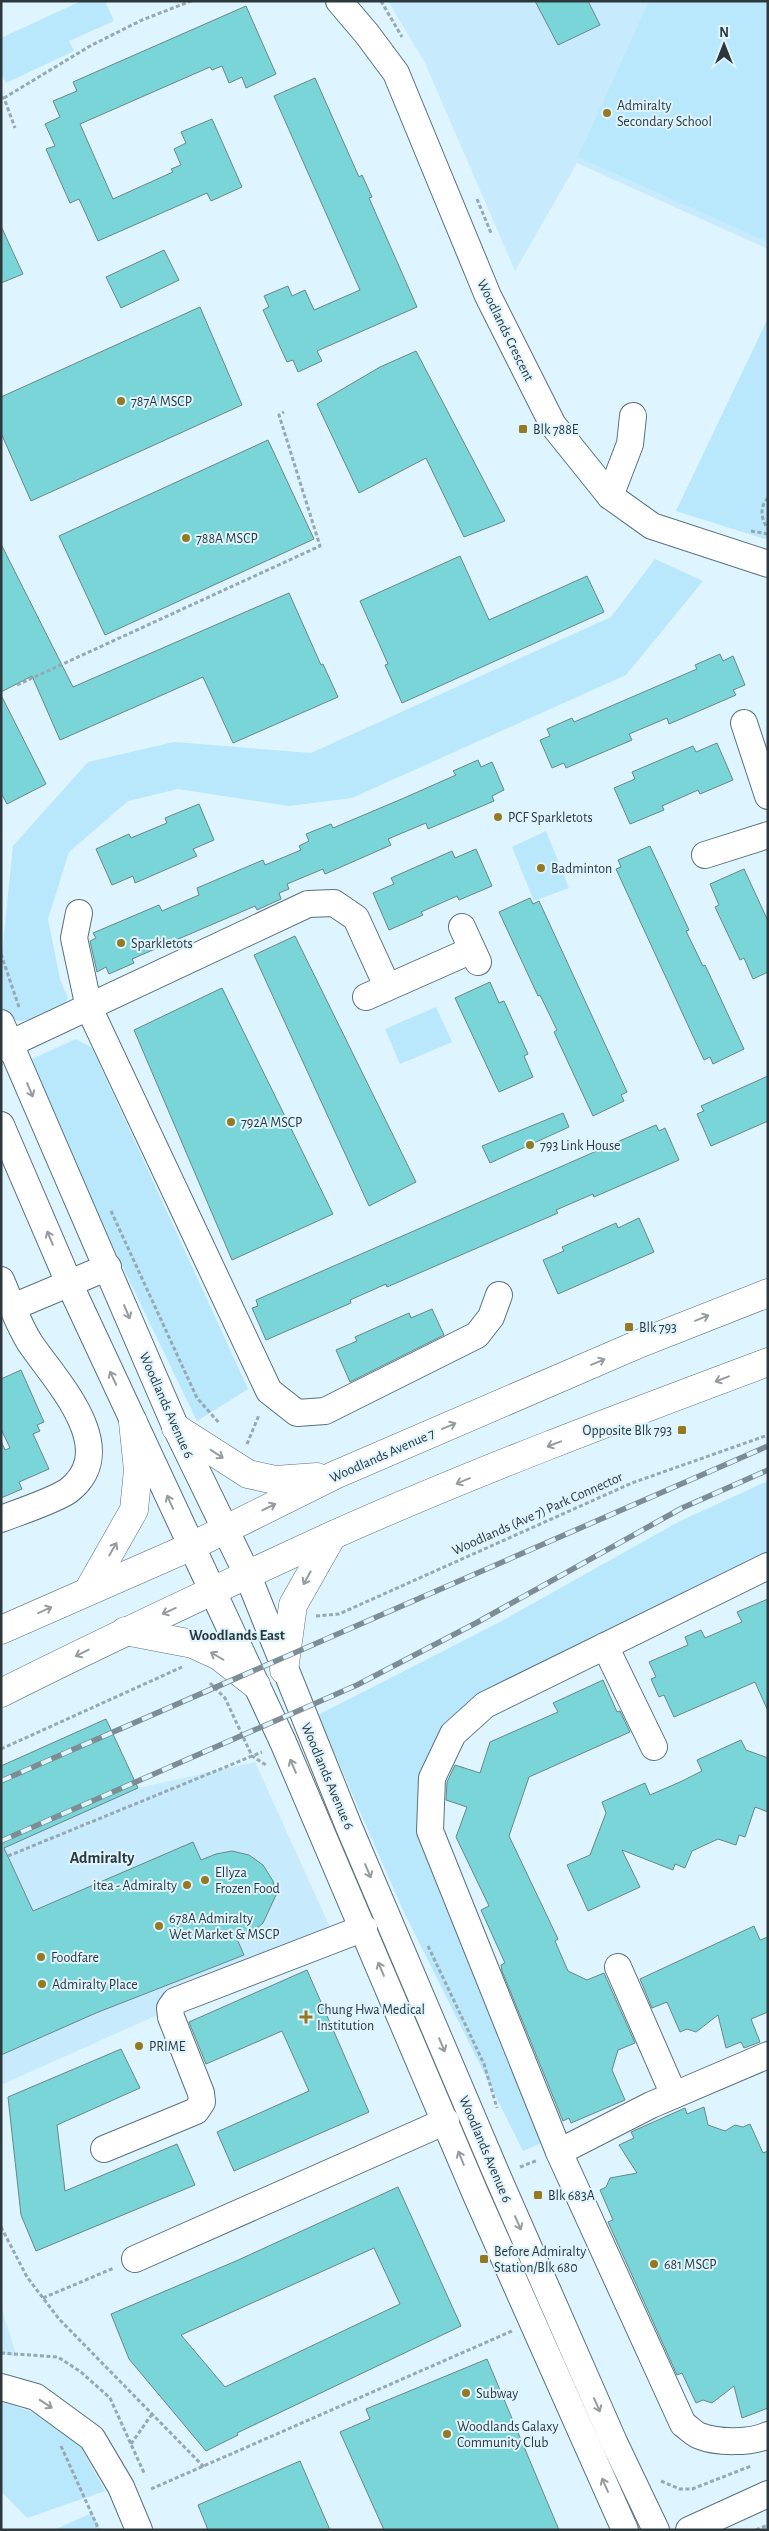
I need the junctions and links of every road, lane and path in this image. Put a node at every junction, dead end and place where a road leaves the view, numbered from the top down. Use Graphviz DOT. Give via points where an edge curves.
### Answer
graph roads {
  1 [pos="191,1"];
  2 [pos="339,1"];
  3 [pos="381,1"];
  4 [pos="403,39"];
  5 [pos="2,98"];
  6 [pos="14,128"];
  7 [pos="475,195"];
  8 [pos="492,237"];
  9 [pos="284,412"];
  10 [pos="633,416"];
  11 [pos="610,496"];
  12 [pos="768,498"];
  13 [pos="768,529"];
  14 [pos="749,530"];
  15 [pos="768,534"];
  16 [pos="768,564"];
  17 [pos="17,685"];
  18 [pos="744,723"];
  19 [pos="768,796"];
  20 [pos="768,835"];
  21 [pos="704,855"];
  22 [pos="79,913"];
  23 [pos="471,946"];
  24 [pos="1,954"];
  25 [pos="89,1008"];
  26 [pos="11,1038"];
  27 [pos="1,1125"];
  28 [pos="111,1210"];
  29 [pos="108,1267"];
  30 [pos="1,1280"];
  31 [pos="69,1283"];
  32 [pos="768,1293"];
  33 [pos="499,1295"];
  34 [pos="13,1307"];
  35 [pos="768,1362"];
  36 [pos="269,1391"];
  37 [pos="133,1422"];
  38 [pos="176,1428"];
  39 [pos="227,1431"];
  40 [pos="768,1435"];
  41 [pos="239,1443"];
  42 [pos="336,1475"];
  43 [pos="1,1519"];
  44 [pos="225,1529"];
  45 [pos="332,1536"];
  46 [pos="190,1546"];
  47 [pos="768,1566"];
  48 [pos="248,1576"];
  49 [pos="88,1591"];
  50 [pos="213,1591"];
  51 [pos="314,1623"];
  52 [pos="1,1630"];
  53 [pos="125,1631"];
  54 [pos="604,1646"];
  55 [pos="181,1668"];
  56 [pos="284,1670"];
  57 [pos="256,1685"];
  58 [pos="1,1693"];
  59 [pos="283,1742"];
  60 [pos="654,1747"];
  61 [pos="1,1750"];
  62 [pos="8,1856"];
  63 [pos="364,1928"];
  64 [pos="425,1939"];
  65 [pos="618,1967"];
  66 [pos="768,2055"];
  67 [pos="674,2095"];
  68 [pos="498,2112"];
  69 [pos="446,2121"];
  70 [pos="104,2149"];
  71 [pos="560,2152"];
  72 [pos="497,2175"];
  73 [pos="1,2227"];
  74 [pos="135,2259"];
  75 [pos="43,2298"];
  76 [pos="532,2322"];
  77 [pos="1,2387"];
  78 [pos="152,2414"];
  79 [pos="768,2435"];
  80 [pos="56,2439"];
  81 [pos="131,2444"];
  82 [pos="759,2463"];
  83 [pos="204,2467"];
  84 [pos="654,2478"];
  85 [pos="151,2489"];
  86 [pos="768,2494"];
  87 [pos="768,2510"];
  88 [pos="768,2525"];
  89 [pos="99,2530"];
  90 [pos="139,2530"];
  91 [pos="625,2530"];
  92 [pos="656,2530"];
  93 [pos="689,2530"];
  94 [pos="724,2530"];
  95 [pos="756,2530"];
  1 -- 5 [label="path" via="142,20 90,46"];
  2 -- 11 [label="street, Woodlands Crescent" via="396,73 488,296 553,425"];
  3 -- 4 [label="path"];
  5 -- 6 [label="path"];
  7 -- 8 [label="path"];
  9 -- 17 [label="path" via="279,415 320,546"];
  10 -- 11 [label="street" via="630,444"];
  11 -- 16 [label="street, Woodlands Crescent" via="652,526"];
  12 -- 13 [label="path" via="762,509 762,519"];
  14 -- 15 [label="path"];
  18 -- 19 [label="street"];
  20 -- 21 [label="street"];
  22 -- 25 [label="street" via="74,938"];
  23 -- 25 [label="street" via="377,992 356,918 334,903 308,904"];
  24 -- 26 [label="path"];
  25 -- 26 [label="street"];
  25 -- 36 [label="street"];
  26 -- 29 [label="street, Woodlands Avenue 6, one-way"];
  31 -- 27 [label="street, Woodlands Avenue 6, one-way"];
  28 -- 39 [label="path" via="197,1398"];
  29 -- 31 [label="street"];
  29 -- 38 [label="street, Woodlands Avenue 6, one-way"];
  30 -- 34 [label="street"];
  31 -- 34 [label="street"];
  37 -- 31 [label="street, Woodlands Avenue 6, one-way"];
  42 -- 32 [label="main road, Woodlands Avenue 7, one-way" via="641,1343"];
  33 -- 36 [label="street" via="491,1317 477,1335 325,1411 297,1413"];
  34 -- 43 [label="street" via="29,1341 72,1398 89,1445 87,1463 78,1480 67,1491"];
  35 -- 45 [label="main road, one-way" via="508,1462"];
  36 -- 41 [label="path" via="245,1449"];
  46 -- 37 [label="street, Woodlands Avenue 6, one-way"];
  49 -- 37 [label="main road, one-way" via="134,1510 138,1470"];
  38 -- 42 [label="main road, one-way" via="248,1474 275,1480"];
  38 -- 44 [label="street, Woodlands Avenue 6"];
  40 -- 51 [label="path, Woodlands (Ave 7) Park Connector" via="632,1483 385,1595 339,1614 318,1617"];
  44 -- 42 [label="main road, Woodlands Avenue 7, one-way"];
  44 -- 46 [label="main road, Woodlands Avenue 7"];
  44 -- 48 [label="street, Woodlands Avenue 6"];
  45 -- 48 [label="main road"];
  45 -- 56 [label="main road, one-way" via="293,1605"];
  46 -- 49 [label="main road, Woodlands Avenue 7"];
  46 -- 50 [label="street, Woodlands Avenue 6"];
  47 -- 54 [label="street"];
  48 -- 50 [label="main road"];
  48 -- 56 [label="street, Woodlands Avenue 6"];
  52 -- 49 [label="main road, Woodlands Avenue 7, one-way"];
  50 -- 53 [label="main road, one-way"];
  50 -- 57 [label="street, Woodlands Avenue 6"];
  57 -- 53 [label="main road, one-way" via="219,1656 193,1644"];
  53 -- 58 [label="main road, one-way"];
  54 -- 60 [label="street"];
  54 -- 71 [label="street" via="485,1705 454,1734 432,1778 430,1831"];
  55 -- 61 [label="path"];
  56 -- 72 [label="street, Woodlands Avenue 6, one-way"];
  57 -- 59 [label="street, Woodlands Avenue 6"];
  59 -- 62 [label="path"];
  63 -- 59 [label="street, Woodlands Avenue 6, one-way"];
  69 -- 63 [label="street, Woodlands Avenue 6, one-way"];
  63 -- 70 [label="street" via="175,2001 170,2008 170,2017 202,2102 196,2111"];
  64 -- 68 [label="path" via="484,2064"];
  65 -- 67 [label="street"];
  66 -- 67 [label="street"];
  67 -- 71 [label="street"];
  69 -- 74 [label="street"];
  76 -- 69 [label="street, Woodlands Avenue 6, one-way"];
  71 -- 72 [label="path"];
  71 -- 79 [label="street" via="684,2424 700,2436 729,2441 759,2439"];
  72 -- 92 [label="street, Woodlands Avenue 6, one-way"];
  73 -- 75 [label="path" via="27,2276"];
  74 -- 75 [label="path"];
  75 -- 78 [label="path" via="58,2319"];
  76 -- 83 [label="path"];
  91 -- 76 [label="street, Woodlands Avenue 6, one-way"];
  77 -- 90 [label="street, one-way" via="36,2397 92,2438 121,2487"];
  78 -- 81 [label="path"];
  78 -- 83 [label="path"];
  80 -- 89 [label="path" via="75,2472"];
  82 -- 84 [label="path" via="692,2489 680,2489"];
  83 -- 85 [label="path"];
  86 -- 93 [label="street"];
  87 -- 94 [label="street"];
  88 -- 95 [label="path"];
}
